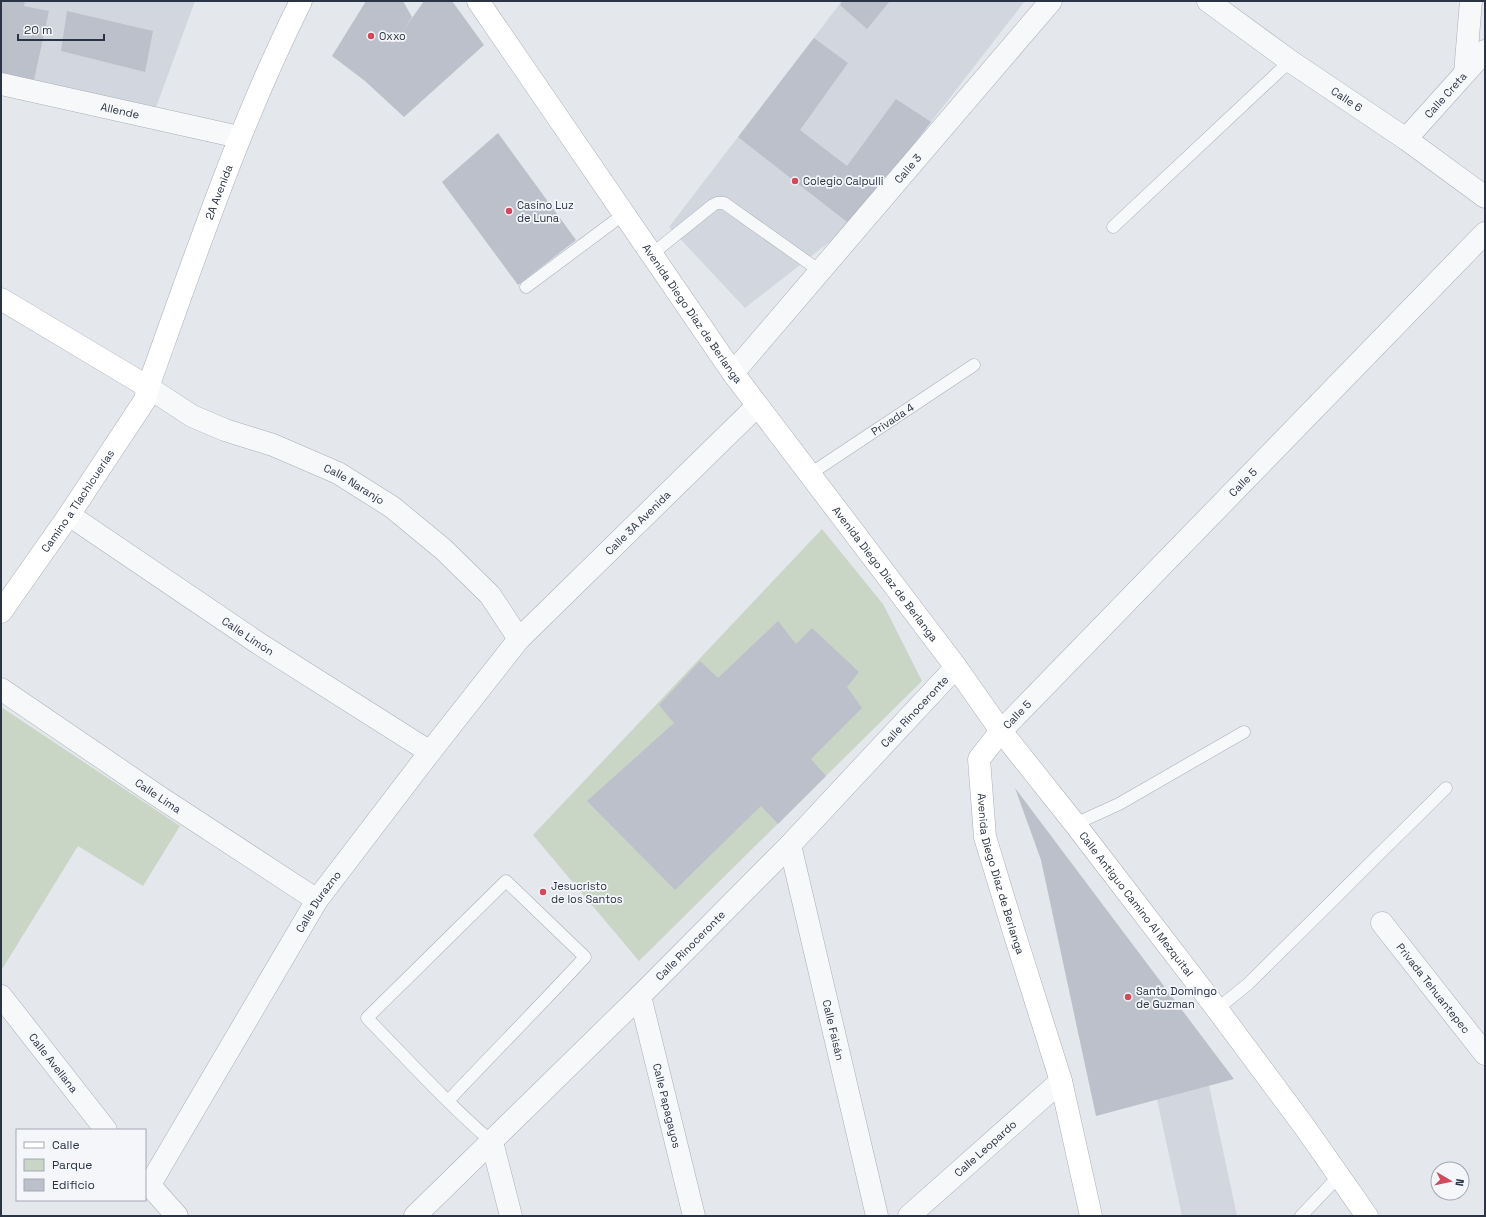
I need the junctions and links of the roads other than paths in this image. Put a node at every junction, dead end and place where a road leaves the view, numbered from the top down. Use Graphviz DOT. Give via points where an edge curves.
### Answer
graph roads {
  1 [pos="301,1"];
  2 [pos="478,1"];
  3 [pos="1051,1"];
  4 [pos="1208,1"];
  5 [pos="1471,1"];
  6 [pos="1485,51"];
  7 [pos="1290,61"];
  8 [pos="1465,73"];
  9 [pos="1,84"];
  10 [pos="239,137"];
  11 [pos="1406,139"];
  12 [pos="1485,197"];
  13 [pos="624,214"];
  14 [pos="1113,227"];
  15 [pos="1485,233"];
  16 [pos="652,254"];
  17 [pos="820,272"];
  18 [pos="526,287"];
  19 [pos="1,299"];
  20 [pos="974,365"];
  21 [pos="733,373"];
  22 [pos="148,387"];
  23 [pos="757,406"];
  24 [pos="810,474"];
  25 [pos="69,515"];
  26 [pos="1,612"];
  27 [pos="519,639"];
  28 [pos="956,667"];
  29 [pos="1,689"];
  30 [pos="1001,731"];
  31 [pos="1244,732"];
  32 [pos="430,752"];
  33 [pos="1446,788"];
  34 [pos="1075,824"];
  35 [pos="790,844"];
  36 [pos="317,900"];
  37 [pos="1382,923"];
  38 [pos="1,996"];
  39 [pos="640,996"];
  40 [pos="1217,1009"];
  41 [pos="1485,1054"];
  42 [pos="1061,1081"];
  43 [pos="448,1102"];
  44 [pos="105,1129"];
  45 [pos="492,1142"];
  46 [pos="1339,1176"];
  47 [pos="147,1183"];
  48 [pos="177,1216"];
  49 [pos="415,1216"];
  50 [pos="511,1216"];
  51 [pos="694,1216"];
  52 [pos="877,1216"];
  53 [pos="909,1216"];
  54 [pos="1091,1216"];
  55 [pos="1301,1216"];
  56 [pos="1367,1216"];
  1 -- 10 [label="street, 2A Avenida"];
  2 -- 13 [label="street, Avenida Diego Díaz de Berlanga"];
  3 -- 17 [label="street, Calle 3"];
  4 -- 7 [label="street, Calle 6"];
  5 -- 8 [label="street"];
  6 -- 8 [label="street, Calle Creta"];
  7 -- 11 [label="street, Calle 6"];
  7 -- 14 [label="lane"];
  8 -- 11 [label="street, Calle Creta"];
  9 -- 10 [label="street, Allende"];
  10 -- 22 [label="street, 2A Avenida"];
  11 -- 12 [label="street, Calle 6"];
  13 -- 16 [label="street, Avenida Diego Díaz de Berlanga"];
  13 -- 18 [label="lane"];
  15 -- 30 [label="street, Calle 5"];
  16 -- 17 [label="lane" via="713,205 724,203"];
  16 -- 21 [label="street, Avenida Diego Díaz de Berlanga"];
  17 -- 21 [label="street, Calle 3"];
  19 -- 22 [label="street"];
  20 -- 24 [label="lane, Privada 4"];
  21 -- 23 [label="street, Avenida Diego Díaz de Berlanga"];
  22 -- 25 [label="street, Camino a Tlachicuerías" via="138,413"];
  22 -- 27 [label="street, Calle Naranjo" via="192,416 225,430 273,445 338,473 392,507 443,549 490,595"];
  23 -- 24 [label="street, Avenida Diego Díaz de Berlanga"];
  23 -- 27 [label="street, Calle 3A Avenida"];
  24 -- 28 [label="street, Avenida Diego Díaz de Berlanga"];
  25 -- 26 [label="street, Camino a Tlachicuerías"];
  25 -- 32 [label="street, Calle Limón" via="258,643"];
  27 -- 32 [label="street, Calle Durazno"];
  28 -- 30 [label="street, Avenida Diego Díaz de Berlanga"];
  28 -- 35 [label="street, Calle Rinoceronte"];
  29 -- 36 [label="street, Calle Lima"];
  30 -- 34 [label="street, Calle Antiguo Camino Al Mezquital"];
  30 -- 42 [label="street, Avenida Diego Díaz de Berlanga" via="979,759 986,837"];
  31 -- 34 [label="lane" via="1120,804"];
  32 -- 36 [label="street, Calle Durazno"];
  33 -- 40 [label="lane" via="1248,984"];
  34 -- 40 [label="street, Calle Antiguo Camino Al Mezquital"];
  35 -- 39 [label="street, Calle Rinoceronte"];
  35 -- 52 [label="street, Calle Faisán"];
  36 -- 47 [label="street, Calle Durazno"];
  37 -- 41 [label="street, Privada Tehuantepec"];
  38 -- 44 [label="street, Calle Avellana"];
  39 -- 45 [label="street, Calle Rinoceronte"];
  39 -- 51 [label="street, Calle Papagayos"];
  40 -- 46 [label="street, Calle Antiguo Camino Al Mezquital"];
  42 -- 53 [label="street, Calle Leopardo"];
  42 -- 54 [label="street, Avenida Diego Díaz de Berlanga"];
  43 -- 43 [label="lane" via="585,957 506,881 367,1018"];
  43 -- 45 [label="lane"];
  45 -- 49 [label="street, Calle Rinoceronte"];
  45 -- 50 [label="street"];
  46 -- 55 [label="lane"];
  46 -- 56 [label="street, Calle Antiguo Camino Al Mezquital"];
  47 -- 48 [label="street"];
}
